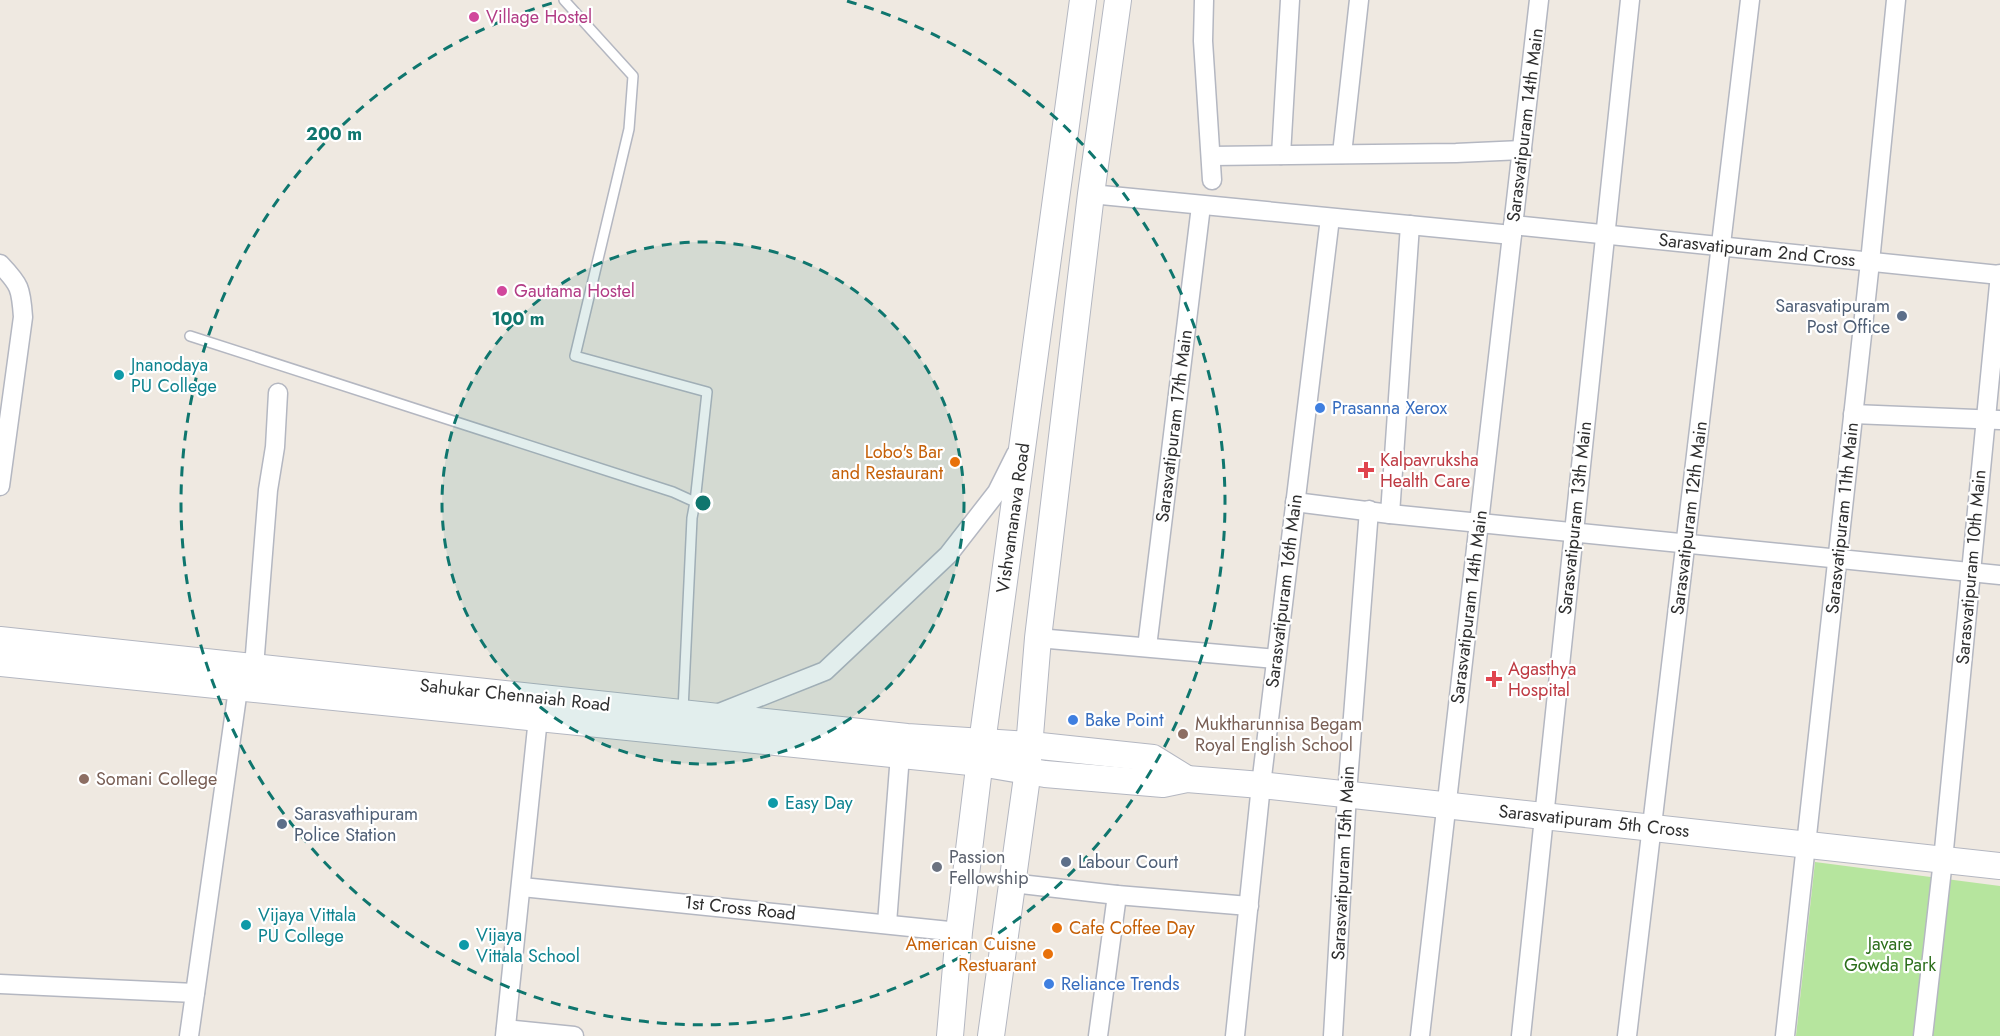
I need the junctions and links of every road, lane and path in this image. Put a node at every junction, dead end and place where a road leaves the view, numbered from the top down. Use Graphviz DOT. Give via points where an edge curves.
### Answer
graph roads {
  1 [pos="564,0"];
  2 [pos="1083,0"];
  3 [pos="1118,0"];
  4 [pos="1204,0"];
  5 [pos="1290,0"];
  6 [pos="1359,0"];
  7 [pos="1539,0"];
  8 [pos="1630,0"];
  9 [pos="1750,0"];
  10 [pos="1896,0"];
  11 [pos="1522,150"];
  12 [pos="1342,154"];
  13 [pos="1281,155"];
  14 [pos="1211,156"];
  15 [pos="1212,180"];
  16 [pos="1092,194"];
  17 [pos="1201,206"];
  18 [pos="1330,218"];
  19 [pos="1410,225"];
  20 [pos="1513,230"];
  21 [pos="1605,235"];
  22 [pos="1721,246"];
  23 [pos="1870,262"];
  24 [pos="0,264"];
  25 [pos="2000,274"];
  26 [pos="190,336"];
  27 [pos="278,393"];
  28 [pos="1853,414"];
  29 [pos="1993,419"];
  30 [pos="1024,439"];
  31 [pos="0,486"];
  32 [pos="695,502"];
  33 [pos="1295,502"];
  34 [pos="1369,510"];
  35 [pos="1390,514"];
  36 [pos="1479,521"];
  37 [pos="1574,531"];
  38 [pos="1686,543"];
  39 [pos="1837,559"];
  40 [pos="1970,572"];
  41 [pos="2000,576"];
  42 [pos="1038,638"];
  43 [pos="0,639"];
  44 [pos="1147,646"];
  45 [pos="1276,659"];
  46 [pos="0,663"];
  47 [pos="244,673"];
  48 [pos="682,713"];
  49 [pos="713,716"];
  50 [pos="538,718"];
  51 [pos="1031,745"];
  52 [pos="981,753"];
  53 [pos="900,755"];
  54 [pos="1027,770"];
  55 [pos="1187,779"];
  56 [pos="1261,785"];
  57 [pos="1347,794"];
  58 [pos="1446,804"];
  59 [pos="1544,815"];
  60 [pos="1652,827"];
  61 [pos="1806,845"];
  62 [pos="1943,860"];
  63 [pos="2000,866"];
  64 [pos="1012,883"];
  65 [pos="522,887"];
  66 [pos="1117,895"];
  67 [pos="1249,906"];
  68 [pos="887,923"];
  69 [pos="959,932"];
  70 [pos="0,984"];
  71 [pos="195,993"];
  72 [pos="506,1032"];
  73 [pos="189,1036"];
  74 [pos="574,1036"];
  75 [pos="950,1036"];
  76 [pos="991,1036"];
  77 [pos="1098,1036"];
  78 [pos="1235,1036"];
  79 [pos="1333,1036"];
  80 [pos="1419,1036"];
  81 [pos="1521,1036"];
  82 [pos="1627,1036"];
  83 [pos="1785,1036"];
  84 [pos="1923,1036"];
  1 -- 32 [label="lane" via="633,76 629,129 575,356 707,392"];
  2 -- 30 [label="street, Vishvamanava Road"];
  3 -- 16 [label="street, Vishvamanava Road"];
  4 -- 14 [label="street"];
  5 -- 13 [label="street"];
  6 -- 12 [label="street"];
  7 -- 11 [label="street, Sarasvatipuram 14th Main"];
  8 -- 21 [label="street, Sarasvatipuram 13th Main"];
  9 -- 22 [label="street, Sarasvatipuram 12th Main"];
  10 -- 23 [label="street, Sarasvatipuram 11th Main"];
  11 -- 12 [label="street"];
  11 -- 20 [label="street, Sarasvatipuram 14th Main"];
  12 -- 13 [label="street"];
  13 -- 14 [label="street"];
  14 -- 15 [label="street"];
  16 -- 17 [label="street, Sarasvatipuram 2nd Cross"];
  16 -- 42 [label="street, Vishvamanava Road"];
  17 -- 18 [label="street, Sarasvatipuram 2nd Cross"];
  17 -- 44 [label="street, Sarasvatipuram 17th Main"];
  18 -- 19 [label="street, Sarasvatipuram 2nd Cross"];
  18 -- 33 [label="street, Sarasvatipuram 16th Main"];
  19 -- 20 [label="street, Sarasvatipuram 2nd Cross"];
  19 -- 35 [label="street"];
  20 -- 21 [label="street, Sarasvatipuram 2nd Cross"];
  20 -- 36 [label="street, Sarasvatipuram 14th Main"];
  21 -- 22 [label="street, Sarasvatipuram 2nd Cross"];
  21 -- 37 [label="street, Sarasvatipuram 13th Main"];
  22 -- 23 [label="street, Sarasvatipuram 2nd Cross"];
  22 -- 38 [label="street, Sarasvatipuram 12th Main"];
  23 -- 25 [label="street, Sarasvatipuram 2nd Cross"];
  23 -- 28 [label="street, Sarasvatipuram 11th Main"];
  24 -- 31 [label="street" via="17,282 23,317"];
  25 -- 29 [label="street, Sarasvatipuram 10th Main"];
  26 -- 32 [label="lane"];
  27 -- 47 [label="street" via="275,447"];
  28 -- 29 [label="street"];
  28 -- 39 [label="street, Sarasvatipuram 11th Main"];
  29 -- 40 [label="street, Sarasvatipuram 10th Main"];
  30 -- 49 [label="street" via="997,492 948,555 825,671"];
  30 -- 52 [label="street, Vishvamanava Road"];
  32 -- 48 [label="lane"];
  33 -- 34 [label="street"];
  33 -- 45 [label="street, Sarasvatipuram 16th Main"];
  34 -- 35 [label="street"];
  34 -- 57 [label="street, Sarasvatipuram 15th Main"];
  35 -- 36 [label="street"];
  36 -- 37 [label="street"];
  36 -- 58 [label="street, Sarasvatipuram 14th Main"];
  37 -- 38 [label="street"];
  37 -- 59 [label="street, Sarasvatipuram 13th Main"];
  38 -- 39 [label="street"];
  38 -- 60 [label="street, Sarasvatipuram 12th Main"];
  39 -- 40 [label="street"];
  39 -- 61 [label="street, Sarasvatipuram 11th Main"];
  40 -- 41 [label="street"];
  40 -- 62 [label="street, Sarasvatipuram 10th Main"];
  42 -- 44 [label="street"];
  42 -- 51 [label="street, Vishvamanava Road"];
  43 -- 47 [label="street, Sahukar Chennaiah Road"];
  44 -- 45 [label="street"];
  45 -- 56 [label="street, Sarasvatipuram 16th Main"];
  46 -- 47 [label="street, Sahukar Chennaiah Road"];
  47 -- 48 [label="street, Sahukar Chennaiah Road"];
  47 -- 50 [label="street, Sahukar Chennaiah Road"];
  47 -- 71 [label="street"];
  48 -- 49 [label="street, Sahukar Chennaiah Road"];
  49 -- 52 [label="street, Sahukar Chennaiah Road" via="907,737"];
  50 -- 53 [label="street, Sahukar Chennaiah Road"];
  50 -- 65 [label="street"];
  51 -- 52 [label="street, Sahukar Chennaiah Road"];
  51 -- 54 [label="street, Vishvamanava Road"];
  51 -- 55 [label="street, Sarasvatipuram 5th Cross" via="1153,758"];
  52 -- 53 [label="street, Sahukar Chennaiah Road"];
  52 -- 54 [label="street, Sahukar Chennaiah Road"];
  52 -- 69 [label="street, Vishvamanava Road"];
  53 -- 68 [label="street"];
  54 -- 55 [label="street, Sarasvatipuram 5th Cross" via="1163,784"];
  54 -- 64 [label="street, Vishvamanava Road"];
  55 -- 56 [label="street, Sarasvatipuram 5th Cross"];
  56 -- 57 [label="street, Sarasvatipuram 5th Cross"];
  56 -- 67 [label="street, Sarasvatipuram 16th Main"];
  57 -- 58 [label="street, Sarasvatipuram 5th Cross"];
  57 -- 79 [label="street, Sarasvatipuram 15th Main"];
  58 -- 59 [label="street, Sarasvatipuram 5th Cross"];
  58 -- 80 [label="street, Sarasvatipuram 14th Main"];
  59 -- 60 [label="street, Sarasvatipuram 5th Cross"];
  59 -- 81 [label="street, Sarasvatipuram 13th Main"];
  60 -- 61 [label="street, Sarasvatipuram 5th Cross"];
  60 -- 82 [label="street, Sarasvatipuram 12th Main"];
  61 -- 62 [label="street, Sarasvatipuram 5th Cross"];
  61 -- 83 [label="street, Sarasvatipuram 11th Main"];
  62 -- 63 [label="street, Sarasvatipuram 5th Cross"];
  62 -- 84 [label="street, Sarasvatipuram 10th Main"];
  64 -- 66 [label="street"];
  64 -- 76 [label="street, Vishvamanava Road"];
  65 -- 68 [label="street, 1st Cross Road"];
  65 -- 72 [label="street"];
  66 -- 67 [label="street"];
  66 -- 77 [label="street"];
  67 -- 78 [label="street, Sarasvatipuram 16th Main"];
  68 -- 69 [label="street, 1st Cross Road"];
  69 -- 75 [label="street, Vishvamanava Road"];
  70 -- 71 [label="street"];
  71 -- 73 [label="street"];
  72 -- 74 [label="street"];
}
